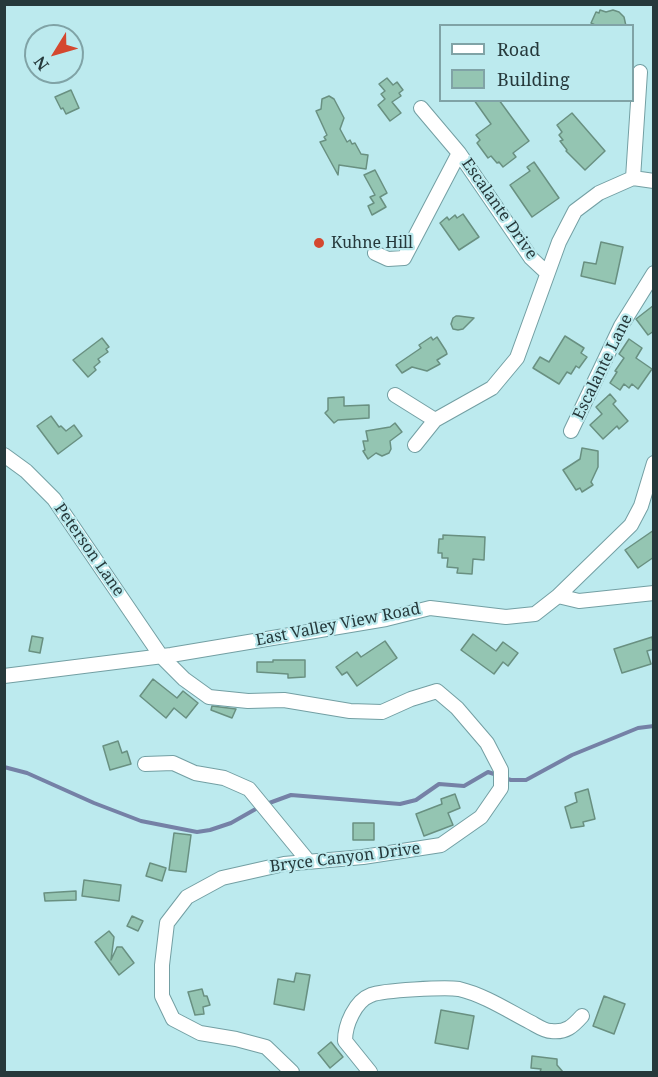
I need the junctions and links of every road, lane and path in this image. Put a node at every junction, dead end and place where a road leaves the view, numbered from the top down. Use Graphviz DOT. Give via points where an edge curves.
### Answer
graph roads {
  1 [pos="640,72"];
  2 [pos="421,108"];
  3 [pos="459,153"];
  4 [pos="633,178"];
  5 [pos="654,181"];
  6 [pos="375,253"];
  7 [pos="547,273"];
  8 [pos="654,273"];
  9 [pos="395,395"];
  10 [pos="435,420"];
  11 [pos="571,431"];
  12 [pos="416,445"];
  13 [pos="4,455"];
  14 [pos="654,463"];
  15 [pos="654,592"];
  16 [pos="558,596"];
  17 [pos="161,656"];
  18 [pos="4,676"];
  19 [pos="145,764"];
  20 [pos="309,862"];
  21 [pos="582,1016"];
  22 [pos="292,1072"];
  23 [pos="370,1072"];
  1 -- 4 [label="street"];
  2 -- 3 [label="street, Escalante Drive"];
  3 -- 6 [label="street" via="404,258 388,259"];
  3 -- 7 [label="street, Escalante Drive" via="531,258"];
  4 -- 5 [label="street"];
  4 -- 7 [label="street, Escalante Drive" via="599,193 575,211"];
  7 -- 10 [label="street" via="517,358 492,388"];
  8 -- 11 [label="street, Escalante Lane" via="621,326"];
  9 -- 10 [label="street"];
  10 -- 12 [label="street"];
  13 -- 17 [label="street, Peterson Lane" via="54,499"];
  14 -- 16 [label="street, East Valley View Road" via="631,525"];
  15 -- 16 [label="street" via="579,601"];
  16 -- 17 [label="street, East Valley View Road" via="535,614 506,617 430,608 386,619"];
  17 -- 18 [label="street"];
  17 -- 20 [label="street, Bryce Canyon Drive" via="209,697 284,700 382,712 437,691 487,743 501,770 501,788 481,817 441,845"];
  19 -- 20 [label="street" via="174,763 249,789"];
  20 -- 22 [label="street, Bryce Canyon Drive" via="222,878 187,897 167,923 162,965 162,996 173,1019 200,1033 266,1047"];
  21 -- 23 [label="street" via="573,1027 549,1032 458,989 428,988 371,995 356,1007 345,1031 345,1041"];
}
